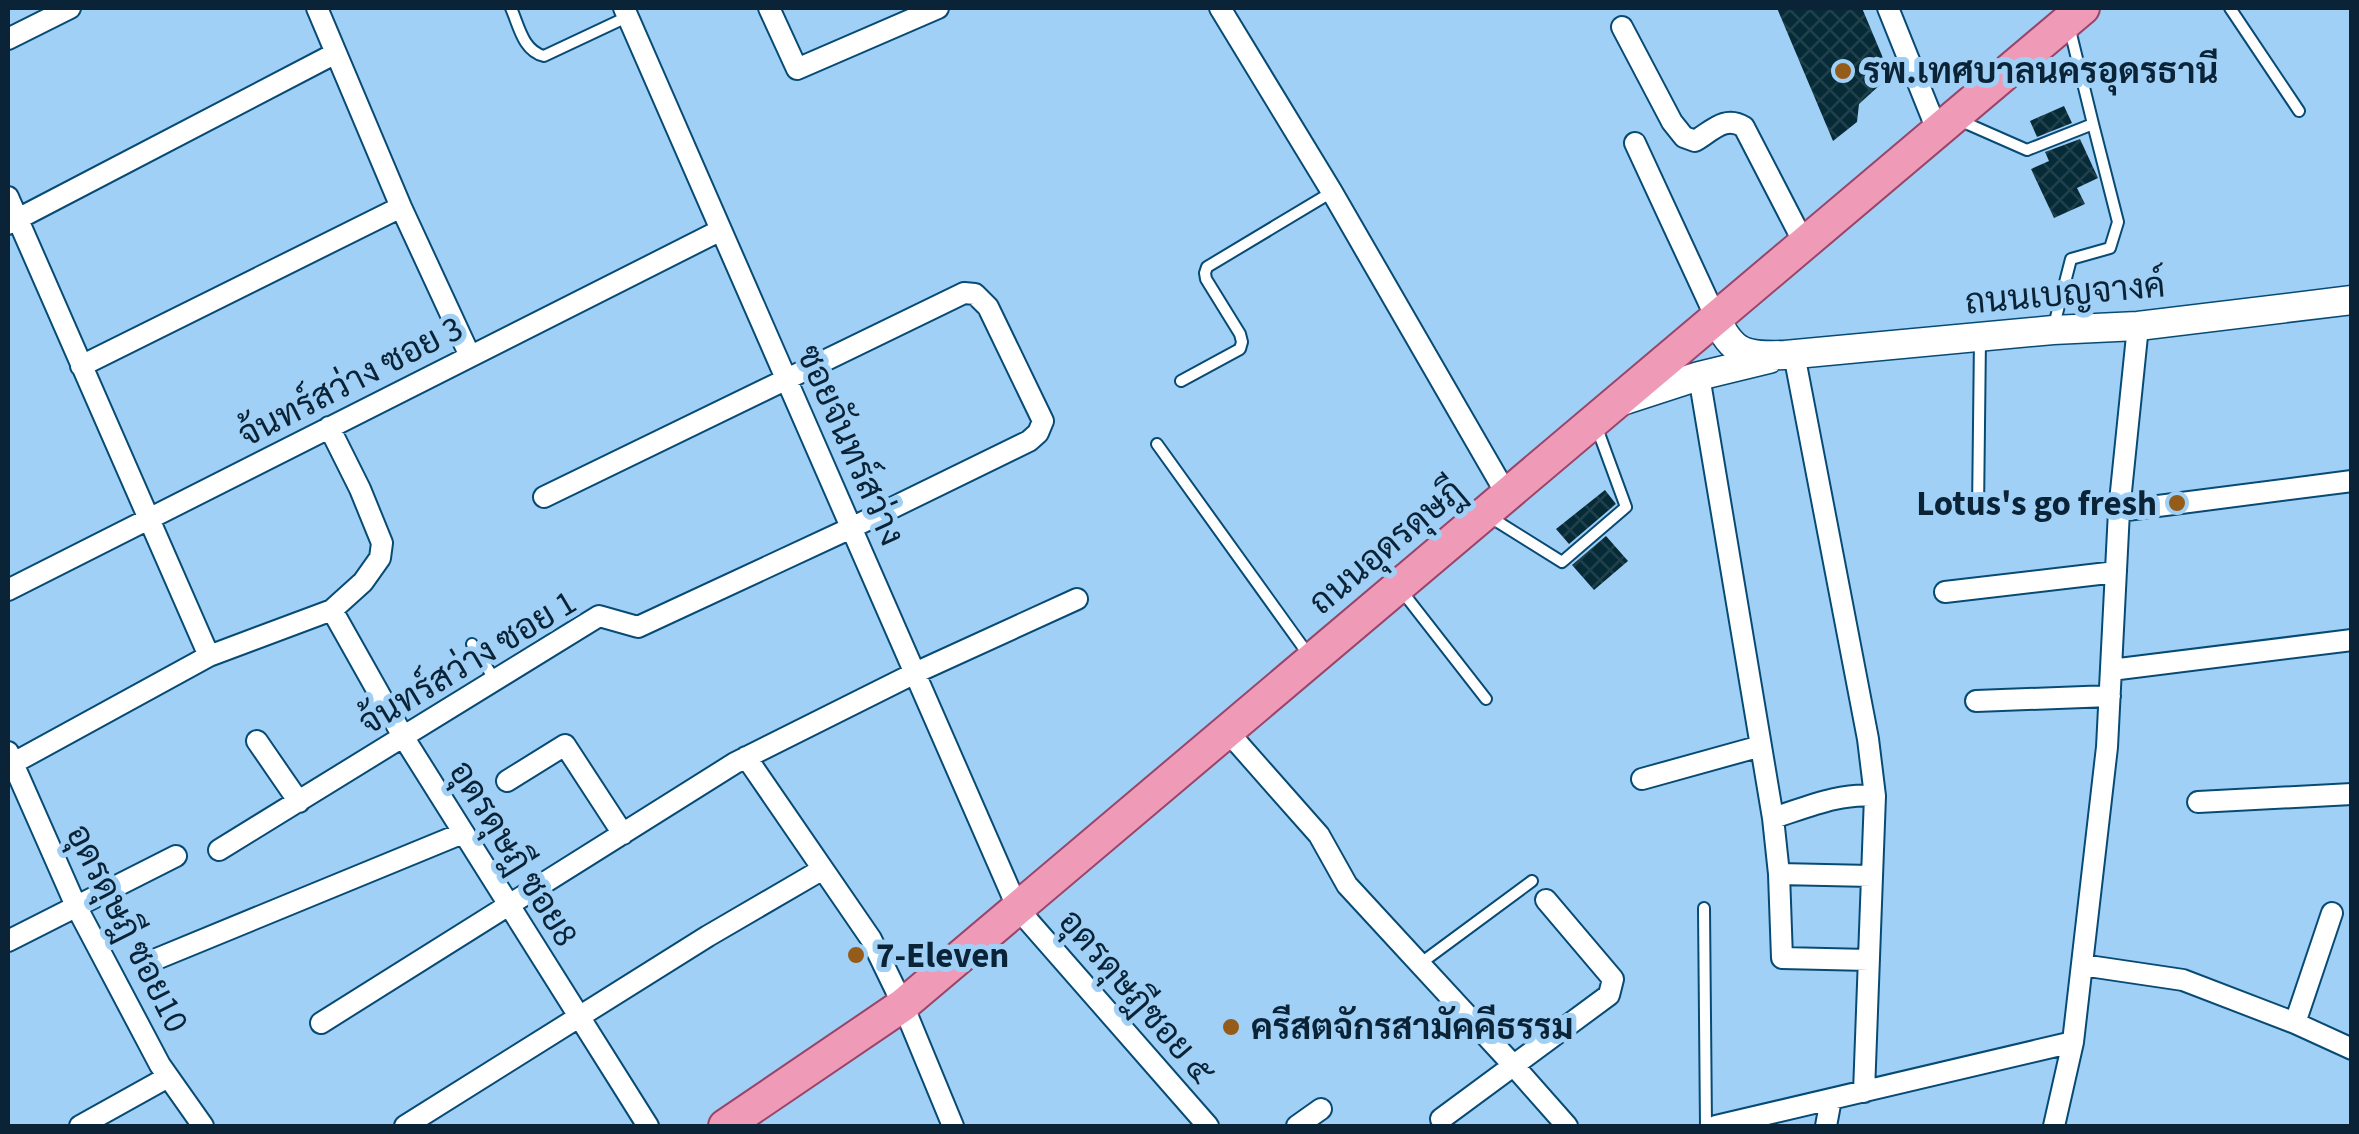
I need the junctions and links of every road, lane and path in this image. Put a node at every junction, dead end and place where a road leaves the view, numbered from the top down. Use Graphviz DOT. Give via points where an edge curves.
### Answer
graph roads {
  1 [pos="70,8"];
  2 [pos="317,8"];
  3 [pos="511,8"];
  4 [pos="769,8"];
  5 [pos="938,8"];
  6 [pos="1220,8"];
  7 [pos="1888,8"];
  8 [pos="2230,8"];
  9 [pos="626,12"];
  10 [pos="2076,14"];
  11 [pos="1622,27"];
  12 [pos="8,39"];
  13 [pos="336,53"];
  14 [pos="2299,110"];
  15 [pos="1945,124"];
  16 [pos="2093,124"];
  17 [pos="1635,143"];
  18 [pos="1332,192"];
  19 [pos="8,198"];
  20 [pos="402,207"];
  21 [pos="12,221"];
  22 [pos="721,230"];
  23 [pos="1804,243"];
  24 [pos="2352,300"];
  25 [pos="1716,318"];
  26 [pos="2138,326"];
  27 [pos="2053,330"];
  28 [pos="1980,338"];
  29 [pos="1789,355"];
  30 [pos="470,356"];
  31 [pos="81,366"];
  32 [pos="1699,376"];
  33 [pos="786,378"];
  34 [pos="1181,381"];
  35 [pos="1605,412"];
  36 [pos="330,427"];
  37 [pos="1157,444"];
  38 [pos="2352,481"];
  39 [pos="544,497"];
  40 [pos="1496,504"];
  41 [pos="2119,511"];
  42 [pos="1978,512"];
  43 [pos="149,519"];
  44 [pos="852,528"];
  45 [pos="2116,572"];
  46 [pos="1398,587"];
  47 [pos="8,590"];
  48 [pos="1945,592"];
  49 [pos="1076,599"];
  50 [pos="332,610"];
  51 [pos="2352,640"];
  52 [pos="472,644"];
  53 [pos="209,656"];
  54 [pos="1312,660"];
  55 [pos="2111,670"];
  56 [pos="915,673"];
  57 [pos="496,680"];
  58 [pos="2110,696"];
  59 [pos="1486,699"];
  60 [pos="1976,701"];
  61 [pos="1228,732"];
  62 [pos="404,738"];
  63 [pos="257,742"];
  64 [pos="1761,746"];
  65 [pos="746,757"];
  66 [pos="9,760"];
  67 [pos="1642,779"];
  68 [pos="507,781"];
  69 [pos="2352,794"];
  70 [pos="1875,796"];
  71 [pos="299,802"];
  72 [pos="2198,802"];
  73 [pos="1774,818"];
  74 [pos="464,832"];
  75 [pos="623,834"];
  76 [pos="220,850"];
  77 [pos="176,856"];
  78 [pos="823,869"];
  79 [pos="1779,874"];
  80 [pos="1872,876"];
  81 [pos="1532,881"];
  82 [pos="1546,900"];
  83 [pos="76,906"];
  84 [pos="510,906"];
  85 [pos="1704,908"];
  86 [pos="1018,909"];
  87 [pos="2332,913"];
  88 [pos="8,940"];
  89 [pos="154,960"];
  90 [pos="1869,960"];
  91 [pos="1420,964"];
  92 [pos="2082,965"];
  93 [pos="903,1005"];
  94 [pos="579,1019"];
  95 [pos="321,1023"];
  96 [pos="2295,1023"];
  97 [pos="2073,1042"];
  98 [pos="2352,1049"];
  99 [pos="1514,1066"];
  100 [pos="168,1077"];
  101 [pos="1864,1092"];
  102 [pos="1831,1100"];
  103 [pos="1321,1109"];
  104 [pos="1441,1118"];
  105 [pos="80,1126"];
  106 [pos="203,1126"];
  107 [pos="404,1126"];
  108 [pos="648,1126"];
  109 [pos="726,1126"];
  110 [pos="953,1126"];
  111 [pos="1208,1126"];
  112 [pos="1297,1126"];
  113 [pos="1567,1126"];
  114 [pos="1706,1126"];
  115 [pos="1716,1126"];
  116 [pos="1826,1126"];
  117 [pos="2054,1126"];
  1 -- 12 [label="street"];
  2 -- 13 [label="street"];
  3 -- 9 [label="lane" via="528,48 544,56"];
  4 -- 5 [label="street" via="797,69"];
  6 -- 18 [label="street"];
  7 -- 15 [label="street"];
  8 -- 14 [label="lane"];
  9 -- 22 [label="street, ซอยจันทร์สว่าง"];
  10 -- 15 [label="main road, ถนนอุดรดุษฎี"];
  10 -- 16 [label="lane"];
  11 -- 23 [label="street" via="1684,137 1694,141 1727,121 1744,127"];
  13 -- 20 [label="street"];
  13 -- 21 [label="street"];
  15 -- 16 [label="lane" via="2027,150"];
  15 -- 23 [label="main road, ถนนอุดรดุษฎี"];
  16 -- 27 [label="lane" via="2118,222 2110,248 2071,259"];
  17 -- 25 [label="street"];
  18 -- 34 [label="lane" via="1207,267 1206,279 1242,342"];
  18 -- 40 [label="street"];
  19 -- 21 [label="street"];
  20 -- 30 [label="street"];
  20 -- 31 [label="street"];
  21 -- 31 [label="street"];
  22 -- 30 [label="street, จ้นทร์สว่าง ซอย 3"];
  22 -- 33 [label="street, ซอยจันทร์สว่าง"];
  23 -- 25 [label="main road, ถนนอุดรดุษฎี"];
  24 -- 26 [label="street, ถนนเบญจางค์"];
  25 -- 29 [label="street, ถนนเบญจางค์" via="1735,346 1757,356"];
  25 -- 35 [label="main road, ถนนอุดรดุษฎี"];
  26 -- 27 [label="street, ถนนเบญจางค์"];
  26 -- 41 [label="street"];
  27 -- 28 [label="street, ถนนเบญจางค์"];
  28 -- 29 [label="street, ถนนเบญจางค์"];
  28 -- 42 [label="lane"];
  29 -- 32 [label="street, ถนนเบญจางค์"];
  29 -- 70 [label="street"];
  30 -- 36 [label="street, จ้นทร์สว่าง ซอย 3"];
  31 -- 43 [label="street"];
  32 -- 35 [label="street, ถนนเบญจางค์"];
  32 -- 64 [label="street"];
  33 -- 39 [label="street"];
  33 -- 44 [label="street, ซอยจันทร์สว่าง"];
  33 -- 44 [label="street, จ้นทร์สว่าง ซอย 1" via="964,293 976,294 1043,421 1029,440"];
  35 -- 40 [label="main road, ถนนอุดรดุษฎี"];
  35 -- 40 [label="lane" via="1626,507 1562,562"];
  36 -- 43 [label="street, จ้นทร์สว่าง ซอย 3"];
  36 -- 50 [label="street" via="382,543 372,572"];
  37 -- 54 [label="lane"];
  38 -- 41 [label="street"];
  40 -- 46 [label="main road, ถนนอุดรดุษฎี"];
  41 -- 45 [label="street"];
  43 -- 47 [label="street, จ้นทร์สว่าง ซอย 3"];
  43 -- 53 [label="street"];
  44 -- 56 [label="street, ซอยจันทร์สว่าง"];
  44 -- 57 [label="street, จ้นทร์สว่าง ซอย 1" via="638,628 598,616"];
  45 -- 48 [label="street"];
  45 -- 55 [label="street"];
  46 -- 54 [label="main road, ถนนอุดรดุษฎี"];
  46 -- 59 [label="lane"];
  49 -- 56 [label="street"];
  50 -- 53 [label="street"];
  50 -- 62 [label="street, อุดรดุษฎี ซอย8"];
  51 -- 55 [label="street"];
  52 -- 57 [label="lane"];
  53 -- 66 [label="street"];
  54 -- 61 [label="main road, ถนนอุดรดุษฎี"];
  55 -- 58 [label="street"];
  56 -- 65 [label="street"];
  56 -- 86 [label="street, ซอยจันทร์สว่าง"];
  57 -- 62 [label="street, จ้นทร์สว่าง ซอย 1"];
  58 -- 60 [label="street"];
  58 -- 92 [label="street"];
  61 -- 86 [label="main road, ถนนอุดรดุษฎี"];
  61 -- 91 [label="street" via="1319,834 1347,885"];
  62 -- 71 [label="street, จ้นทร์สว่าง ซอย 1"];
  62 -- 74 [label="street, อุดรดุษฎี ซอย8"];
  63 -- 71 [label="street"];
  64 -- 67 [label="street"];
  64 -- 73 [label="street"];
  65 -- 75 [label="street"];
  65 -- 78 [label="street"];
  66 -- 83 [label="street, อุดรดุษฎี ซอย10"];
  68 -- 75 [label="street" via="565,745"];
  69 -- 72 [label="street"];
  70 -- 73 [label="street" via="1837,799"];
  70 -- 80 [label="street"];
  71 -- 76 [label="street, จ้นทร์สว่าง ซอย 1"];
  73 -- 79 [label="street"];
  74 -- 84 [label="street, อุดรดุษฎี ซอย8"];
  74 -- 89 [label="street"];
  75 -- 84 [label="street"];
  77 -- 83 [label="street"];
  78 -- 93 [label="street" via="871,939"];
  78 -- 94 [label="street"];
  79 -- 80 [label="street"];
  79 -- 90 [label="street" via="1782,958"];
  80 -- 90 [label="street"];
  81 -- 91 [label="lane"];
  82 -- 99 [label="street" via="1612,979 1609,995"];
  83 -- 88 [label="street"];
  83 -- 100 [label="street, อุดรดุษฎี ซอย10"];
  84 -- 94 [label="street, อุดรดุษฎี ซอย8"];
  84 -- 95 [label="street"];
  85 -- 114 [label="lane"];
  86 -- 93 [label="main road, ถนนอุดรดุษฎี"];
  86 -- 111 [label="street, อุดรดุษฎีซอย ๕"];
  87 -- 96 [label="street"];
  90 -- 101 [label="street"];
  91 -- 99 [label="street"];
  92 -- 96 [label="street" via="2183,980"];
  92 -- 97 [label="street"];
  93 -- 109 [label="main road, ถนนอุดรดุษฎี"];
  93 -- 110 [label="street"];
  94 -- 107 [label="street"];
  94 -- 108 [label="street, อุดรดุษฎี ซอย8"];
  96 -- 98 [label="street"];
  97 -- 101 [label="street"];
  97 -- 117 [label="street"];
  99 -- 104 [label="street"];
  99 -- 113 [label="street"];
  100 -- 105 [label="street"];
  100 -- 106 [label="street, อุดรดุษฎี ซอย10"];
  101 -- 102 [label="street"];
  102 -- 115 [label="street"];
  102 -- 116 [label="street"];
  103 -- 112 [label="street"];
}
